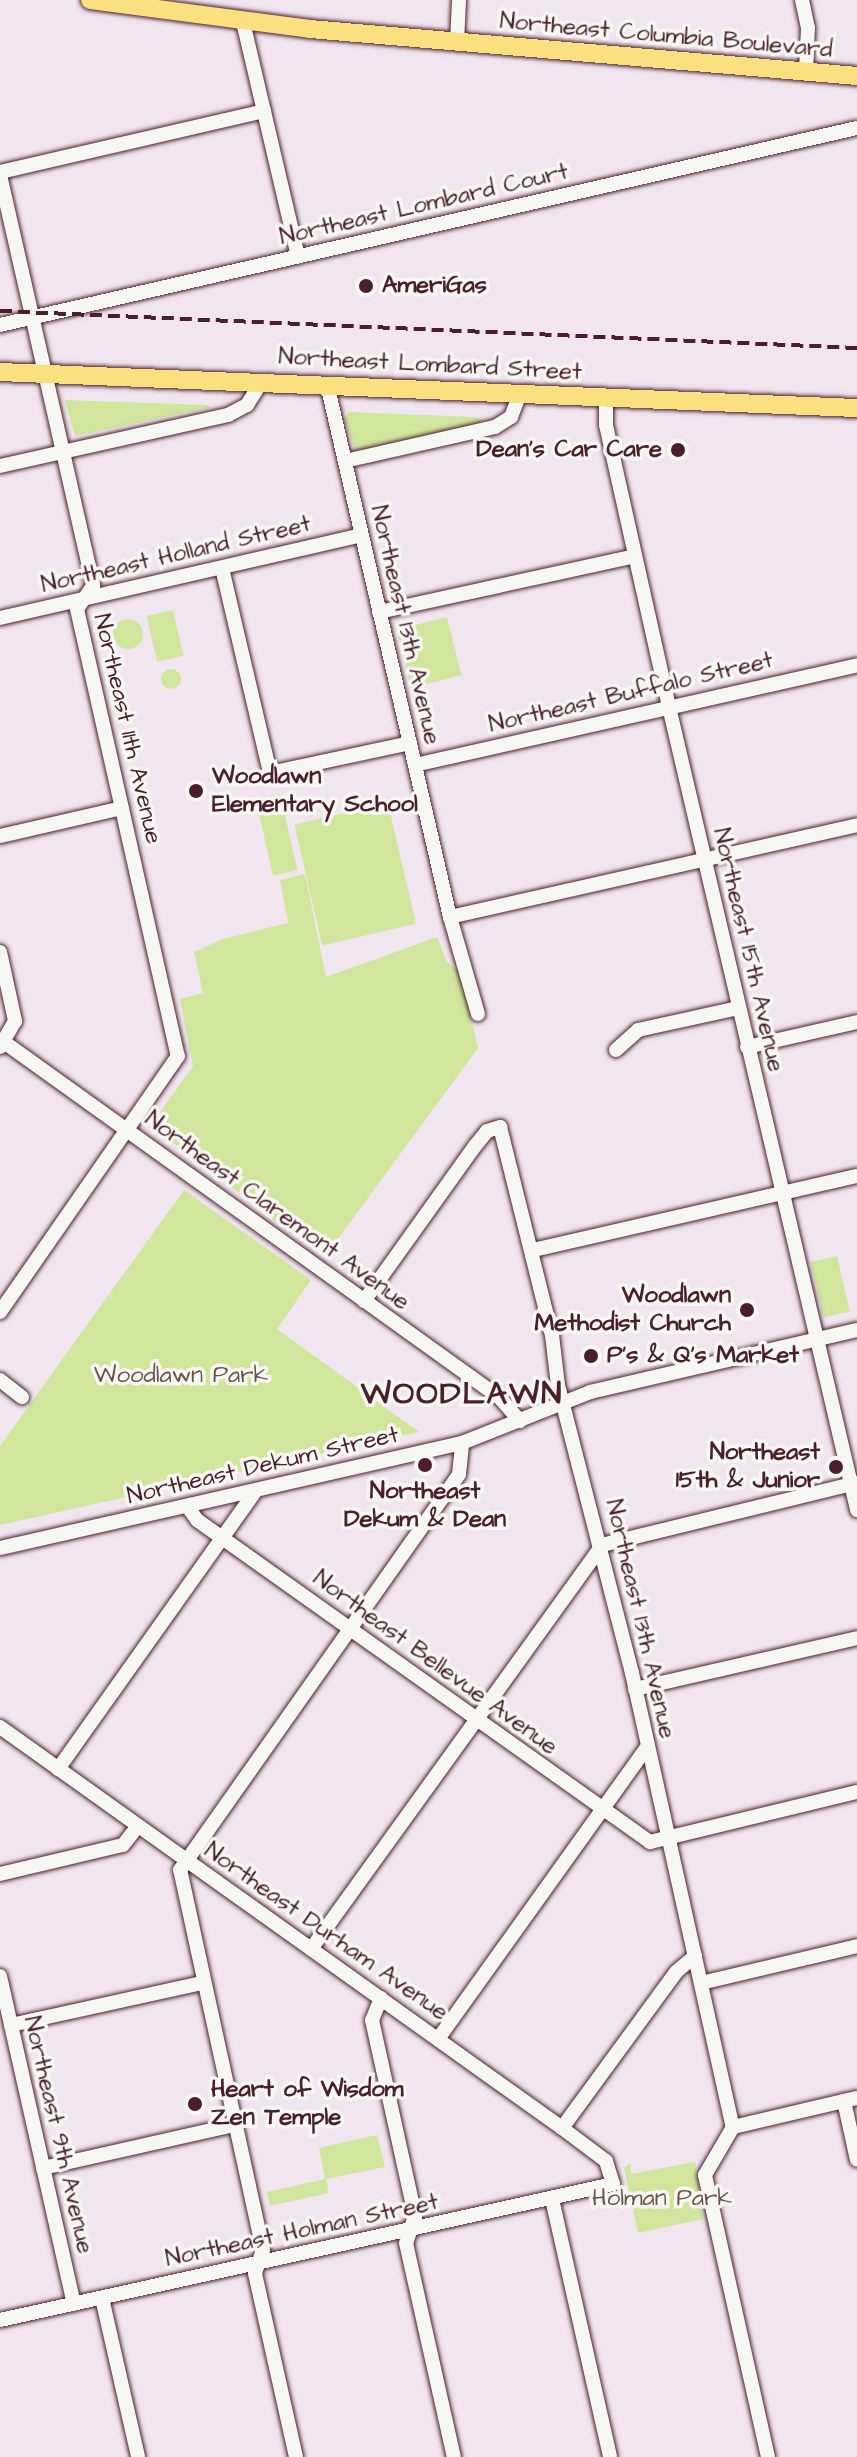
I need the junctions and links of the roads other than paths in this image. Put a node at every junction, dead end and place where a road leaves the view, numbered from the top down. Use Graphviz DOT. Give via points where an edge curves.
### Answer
graph roads {
  1 [pos="90,0"];
  2 [pos="459,0"];
  3 [pos="802,0"];
  4 [pos="243,22"];
  5 [pos="457,43"];
  6 [pos="806,71"];
  7 [pos="857,76"];
  8 [pos="264,111"];
  9 [pos="857,128"];
  10 [pos="0,174"];
  11 [pos="298,257"];
  12 [pos="34,318"];
  13 [pos="0,325"];
  14 [pos="0,372"];
  15 [pos="45,373"];
  16 [pos="262,381"];
  17 [pos="327,384"];
  18 [pos="520,393"];
  19 [pos="606,398"];
  20 [pos="857,408"];
  21 [pos="63,451"];
  22 [pos="345,461"];
  23 [pos="0,466"];
  24 [pos="362,535"];
  25 [pos="635,556"];
  26 [pos="222,568"];
  27 [pos="84,599"];
  28 [pos="379,612"];
  29 [pos="0,618"];
  30 [pos="857,665"];
  31 [pos="669,707"];
  32 [pos="410,743"];
  33 [pos="415,765"];
  34 [pos="122,808"];
  35 [pos="857,825"];
  36 [pos="0,836"];
  37 [pos="705,860"];
  38 [pos="450,917"];
  39 [pos="0,952"];
  40 [pos="738,1008"];
  41 [pos="478,1014"];
  42 [pos="857,1022"];
  43 [pos="2,1045"];
  44 [pos="747,1047"];
  45 [pos="616,1050"];
  46 [pos="130,1132"];
  47 [pos="857,1176"];
  48 [pos="781,1193"];
  49 [pos="533,1250"];
  50 [pos="364,1301"];
  51 [pos="0,1312"];
  52 [pos="857,1330"];
  53 [pos="816,1339"];
  54 [pos="0,1380"];
  55 [pos="22,1397"];
  56 [pos="562,1404"];
  57 [pos="520,1421"];
  58 [pos="462,1443"];
  59 [pos="854,1484"];
  60 [pos="255,1492"];
  61 [pos="187,1506"];
  62 [pos="857,1510"];
  63 [pos="223,1539"];
  64 [pos="602,1545"];
  65 [pos="0,1548"];
  66 [pos="348,1628"];
  67 [pos="857,1638"];
  68 [pos="635,1689"];
  69 [pos="476,1719"];
  70 [pos="0,1727"];
  71 [pos="646,1749"];
  72 [pos="58,1769"];
  73 [pos="857,1792"];
  74 [pos="602,1810"];
  75 [pos="138,1826"];
  76 [pos="666,1840"];
  77 [pos="184,1858"];
  78 [pos="0,1874"];
  79 [pos="857,1946"];
  80 [pos="311,1949"];
  81 [pos="695,1956"];
  82 [pos="0,1976"];
  83 [pos="202,1983"];
  84 [pos="701,1983"];
  85 [pos="381,1998"];
  86 [pos="11,2025"];
  87 [pos="438,2039"];
  88 [pos="850,2100"];
  89 [pos="234,2125"];
  90 [pos="733,2127"];
  91 [pos="562,2128"];
  92 [pos="857,2160"];
  93 [pos="43,2168"];
  94 [pos="613,2184"];
  95 [pos="552,2199"];
  96 [pos="410,2230"];
  97 [pos="258,2264"];
  98 [pos="102,2298"];
  99 [pos="74,2304"];
  100 [pos="0,2320"];
  101 [pos="138,2457"];
  102 [pos="296,2457"];
  103 [pos="454,2457"];
  104 [pos="610,2457"];
  105 [pos="768,2457"];
  1 -- 4 [label="main road, Northeast Columbia Boulevard"];
  2 -- 5 [label="street"];
  3 -- 6 [label="street" via="808,28"];
  4 -- 5 [label="main road, Northeast Columbia Boulevard"];
  4 -- 8 [label="street"];
  5 -- 6 [label="main road, Northeast Columbia Boulevard"];
  6 -- 7 [label="main road, Northeast Columbia Boulevard"];
  8 -- 10 [label="street"];
  8 -- 11 [label="street"];
  9 -- 11 [label="street, Northeast Lombard Court"];
  10 -- 12 [label="street, Northeast 11th Avenue"];
  11 -- 12 [label="street, Northeast Lombard Court"];
  12 -- 13 [label="street, Northeast Lombard Court"];
  12 -- 15 [label="street, Northeast 11th Avenue"];
  14 -- 15 [label="main road, Northeast Lombard Street"];
  15 -- 16 [label="main road, Northeast Lombard Street"];
  15 -- 21 [label="street, Northeast 11th Avenue"];
  16 -- 17 [label="main road, Northeast Lombard Street"];
  16 -- 21 [label="street" via="246,406 228,415"];
  17 -- 18 [label="main road, Northeast Lombard Street"];
  17 -- 22 [label="street, Northeast 13th Avenue"];
  18 -- 19 [label="main road, Northeast Lombard Street"];
  18 -- 22 [label="street" via="511,417 495,427"];
  19 -- 20 [label="main road, Northeast Lombard Street"];
  19 -- 25 [label="street, Northeast 15th Avenue" via="606,425"];
  21 -- 23 [label="street"];
  21 -- 27 [label="street, Northeast 11th Avenue" via="93,586"];
  22 -- 24 [label="street, Northeast 13th Avenue"];
  24 -- 26 [label="street, Northeast Holland Street"];
  24 -- 28 [label="street, Northeast 13th Avenue"];
  25 -- 28 [label="street"];
  25 -- 31 [label="street, Northeast 15th Avenue"];
  26 -- 27 [label="street, Northeast Holland Street"];
  26 -- 32 [label="street" via="266,760 275,772"];
  27 -- 29 [label="street, Northeast Holland Street"];
  27 -- 34 [label="street, Northeast 11th Avenue" via="77,609"];
  28 -- 32 [label="street, Northeast 13th Avenue"];
  30 -- 31 [label="street, Northeast Buffalo Street"];
  31 -- 33 [label="street, Northeast Buffalo Street"];
  31 -- 37 [label="street, Northeast 15th Avenue"];
  32 -- 33 [label="street, Northeast 13th Avenue"];
  33 -- 38 [label="street, Northeast 13th Avenue"];
  34 -- 36 [label="street"];
  34 -- 46 [label="street, Northeast 11th Avenue" via="177,1062"];
  35 -- 37 [label="street"];
  37 -- 38 [label="street"];
  37 -- 40 [label="street, Northeast 15th Avenue"];
  38 -- 41 [label="street, Northeast 13th Avenue"];
  39 -- 43 [label="street" via="15,1021"];
  40 -- 44 [label="street, Northeast 15th Avenue"];
  40 -- 45 [label="street" via="638,1030"];
  42 -- 44 [label="street"];
  43 -- 46 [label="street, Northeast Claremont Avenue"];
  44 -- 48 [label="street, Northeast 15th Avenue"];
  46 -- 50 [label="street, Northeast Claremont Avenue"];
  46 -- 51 [label="street"];
  47 -- 48 [label="street"];
  48 -- 49 [label="street"];
  48 -- 53 [label="street, Northeast 15th Avenue"];
  49 -- 50 [label="street, Northeast 13th Avenue" via="507,1142 496,1125 475,1146"];
  49 -- 56 [label="street, Northeast 13th Avenue"];
  50 -- 57 [label="street, Northeast Claremont Avenue" via="499,1397"];
  52 -- 53 [label="street, Northeast Dekum Street"];
  53 -- 56 [label="street, Northeast Dekum Street" via="590,1392"];
  53 -- 59 [label="street, Northeast 15th Avenue"];
  54 -- 55 [label="street"];
  56 -- 57 [label="street, Northeast Dekum Street"];
  56 -- 64 [label="street, Northeast 13th Avenue"];
  57 -- 58 [label="street, Northeast Dekum Street"];
  58 -- 60 [label="street, Northeast Dekum Street"];
  58 -- 66 [label="street" via="459,1474"];
  59 -- 62 [label="street, Northeast 15th Avenue"];
  59 -- 64 [label="street"];
  60 -- 61 [label="street, Northeast Dekum Street"];
  60 -- 63 [label="street"];
  61 -- 63 [label="street, Northeast Bellevue Avenue"];
  61 -- 65 [label="street, Northeast Dekum Street"];
  63 -- 66 [label="street, Northeast Bellevue Avenue"];
  63 -- 72 [label="street"];
  64 -- 68 [label="street, Northeast 13th Avenue"];
  64 -- 69 [label="street"];
  66 -- 69 [label="street, Northeast Bellevue Avenue"];
  66 -- 77 [label="street"];
  67 -- 68 [label="street"];
  68 -- 71 [label="street, Northeast 13th Avenue"];
  69 -- 74 [label="street, Northeast Bellevue Avenue"];
  69 -- 80 [label="street"];
  70 -- 72 [label="street, Northeast Durham Avenue"];
  71 -- 74 [label="street"];
  71 -- 76 [label="street, Northeast 13th Avenue"];
  72 -- 75 [label="street, Northeast Durham Avenue"];
  73 -- 76 [label="street"];
  74 -- 76 [label="street, Northeast Bellevue Avenue" via="650,1842"];
  74 -- 87 [label="street"];
  75 -- 77 [label="street, Northeast Durham Avenue"];
  75 -- 78 [label="street" via="123,1845"];
  76 -- 81 [label="street, Northeast 13th Avenue"];
  77 -- 80 [label="street, Northeast Durham Avenue"];
  77 -- 83 [label="street" via="180,1887"];
  79 -- 84 [label="street"];
  80 -- 85 [label="street, Northeast Durham Avenue"];
  81 -- 84 [label="street, Northeast 13th Avenue"];
  81 -- 91 [label="street" via="676,1972"];
  82 -- 86 [label="street, Northeast 9th Avenue"];
  83 -- 86 [label="street"];
  83 -- 89 [label="street"];
  84 -- 90 [label="street, Northeast 13th Avenue"];
  85 -- 87 [label="street, Northeast Durham Avenue"];
  85 -- 96 [label="street" via="372,2020 415,2216"];
  86 -- 93 [label="street, Northeast 9th Avenue"];
  87 -- 91 [label="street, Northeast Durham Avenue"];
  88 -- 90 [label="street"];
  88 -- 92 [label="street"];
  89 -- 93 [label="street"];
  89 -- 97 [label="street" via="263,2250"];
  90 -- 105 [label="street" via="705,2175"];
  91 -- 94 [label="street, Northeast Durham Avenue" via="606,2161"];
  93 -- 99 [label="street, Northeast 9th Avenue"];
  94 -- 95 [label="street, Northeast Holman Street"];
  95 -- 96 [label="street, Northeast Holman Street"];
  95 -- 104 [label="street"];
  96 -- 97 [label="street, Northeast Holman Street"];
  96 -- 103 [label="street" via="406,2243"];
  97 -- 98 [label="street, Northeast Holman Street"];
  97 -- 102 [label="street" via="255,2273"];
  98 -- 99 [label="street, Northeast Holman Street"];
  98 -- 101 [label="street"];
  99 -- 100 [label="street, Northeast Holman Street"];
}
